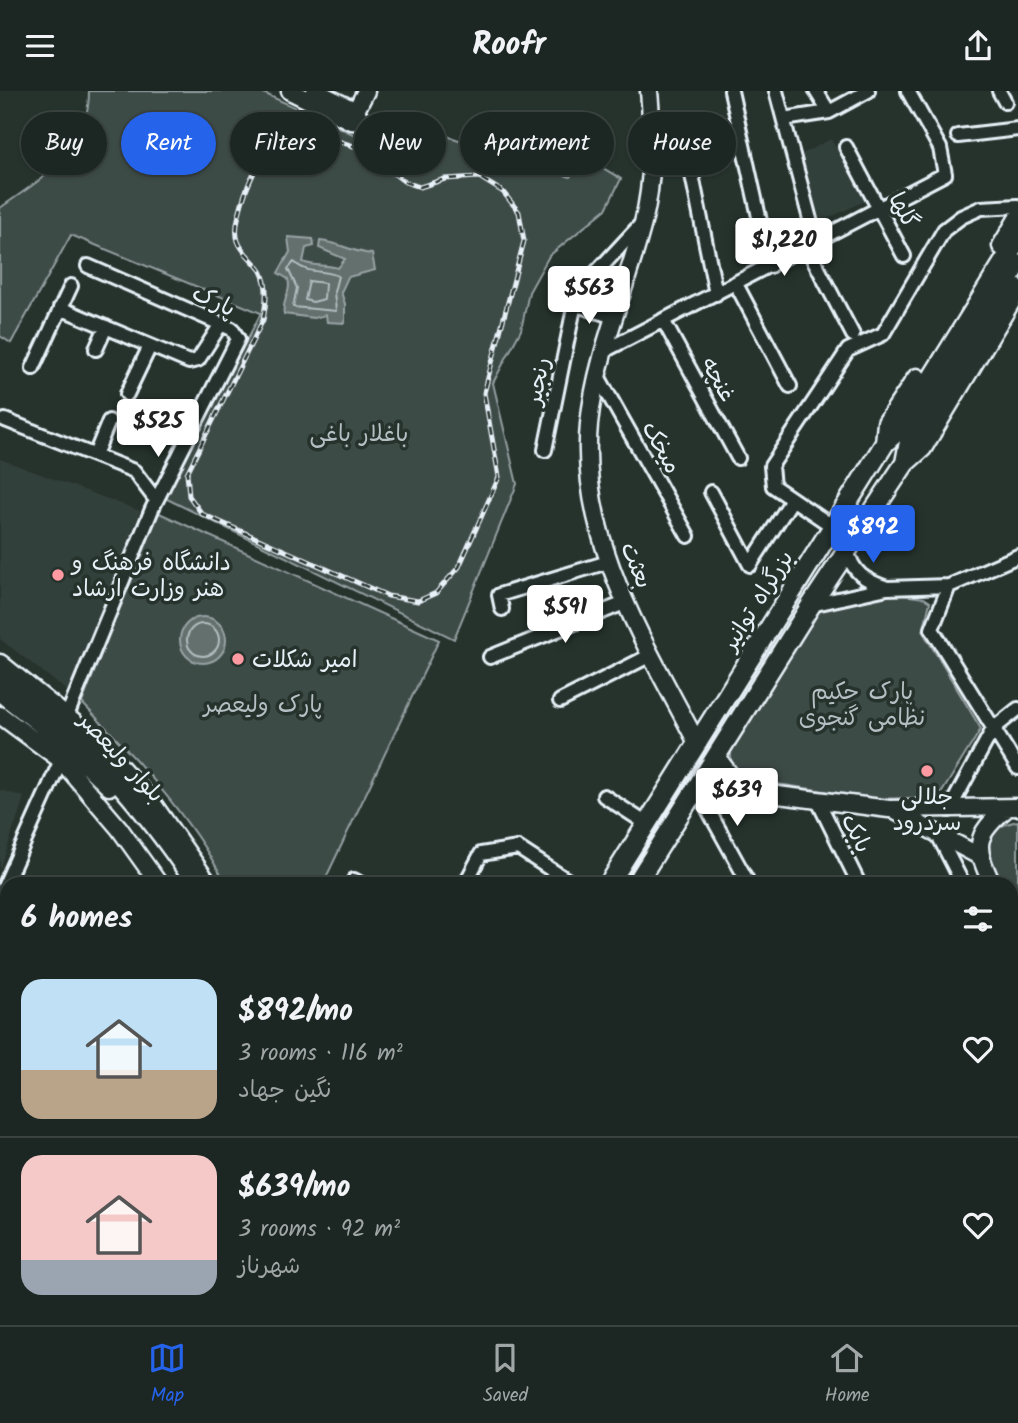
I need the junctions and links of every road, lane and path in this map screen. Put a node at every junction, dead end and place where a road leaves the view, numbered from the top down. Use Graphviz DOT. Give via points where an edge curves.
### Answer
graph roads {
  1 [pos="290,91"];
  2 [pos="315,91"];
  3 [pos="366,91"];
  4 [pos="649,91"];
  5 [pos="731,91"];
  6 [pos="776,91"];
  7 [pos="816,91"];
  8 [pos="868,91"];
  9 [pos="908,91"];
  10 [pos="650,112"];
  11 [pos="829,112"];
  12 [pos="353,116"];
  13 [pos="784,119"];
  14 [pos="1018,129"];
  15 [pos="740,135"];
  16 [pos="736,136"];
  17 [pos="958,136"];
  18 [pos="846,147"];
  19 [pos="650,175"];
  20 [pos="692,175"];
  21 [pos="1018,206"];
  22 [pos="879,209"];
  23 [pos="1018,219"];
  24 [pos="643,222"];
  25 [pos="1018,239"];
  26 [pos="811,245"];
  27 [pos="904,256"];
  28 [pos="1018,264"];
  29 [pos="88,266"];
  30 [pos="770,266"];
  31 [pos="736,284"];
  32 [pos="71,286"];
  33 [pos="1018,289"];
  34 [pos="716,294"];
  35 [pos="574,304"];
  36 [pos="60,308"];
  37 [pos="614,317"];
  38 [pos="663,320"];
  39 [pos="221,324"];
  40 [pos="106,327"];
  41 [pos="853,335"];
  42 [pos="150,346"];
  43 [pos="96,349"];
  44 [pos="606,350"];
  45 [pos="33,368"];
  46 [pos="599,378"];
  47 [pos="790,386"];
  48 [pos="127,394"];
  49 [pos="5,420"];
  50 [pos="109,421"];
  51 [pos="885,443"];
  52 [pos="545,450"];
  53 [pos="95,455"];
  54 [pos="738,458"];
  55 [pos="905,463"];
  56 [pos="711,492"];
  57 [pos="792,500"];
  58 [pos="156,501"];
  59 [pos="832,526"];
  60 [pos="688,536"];
  61 [pos="847,549"];
  62 [pos="1018,556"];
  63 [pos="608,562"];
  64 [pos="949,586"];
  65 [pos="887,588"];
  66 [pos="627,602"];
  67 [pos="811,605"];
  68 [pos="502,609"];
  69 [pos="652,655"];
  70 [pos="491,657"];
  71 [pos="0,663"];
  72 [pos="0,677"];
  73 [pos="0,693"];
  74 [pos="560,701"];
  75 [pos="1018,709"];
  76 [pos="0,715"];
  77 [pos="65,720"];
  78 [pos="993,729"];
  79 [pos="697,743"];
  80 [pos="716,756"];
  81 [pos="61,760"];
  82 [pos="1018,768"];
  83 [pos="697,786"];
  84 [pos="749,790"];
  85 [pos="604,796"];
  86 [pos="818,801"];
  87 [pos="1012,808"];
  88 [pos="889,809"];
  89 [pos="949,810"];
  90 [pos="648,824"];
  91 [pos="935,830"];
  92 [pos="979,856"];
  93 [pos="9,877"];
  94 [pos="154,877"];
  95 [pos="179,877"];
  96 [pos="190,877"];
  97 [pos="204,877"];
  98 [pos="470,877"];
  99 [pos="562,877"];
  100 [pos="614,877"];
  101 [pos="641,877"];
  102 [pos="745,877"];
  103 [pos="856,877"];
  104 [pos="959,877"];
  105 [pos="989,877"];
  1 -- 12 [label="main road"];
  2 -- 12 [label="main road"];
  3 -- 12 [label="main road"];
  4 -- 10 [label="main road, بعثت"];
  5 -- 15 [label="street"];
  6 -- 13 [label="street"];
  7 -- 11 [label="street"];
  8 -- 11 [label="street"];
  9 -- 22 [label="street" via="940,148 945,174"];
  11 -- 13 [label="street"];
  13 -- 26 [label="street"];
  14 -- 17 [label="street"];
  15 -- 16 [label="street"];
  15 -- 30 [label="street"];
  18 -- 22 [label="street, گلها"];
  19 -- 24 [label="main road, بعثت"];
  20 -- 34 [label="street"];
  21 -- 57 [label="street" via="981,208 944,230 883,334 848,350 771,466 773,486"];
  22 -- 26 [label="street"];
  22 -- 27 [label="street, گلها"];
  23 -- 51 [label="highway" via="887,423"];
  24 -- 35 [label="street, رنجبر" via="584,284"];
  24 -- 37 [label="main road, بعثت"];
  25 -- 51 [label="highway, بزرگراه توانیر" via="900,429"];
  26 -- 30 [label="street"];
  26 -- 41 [label="street"];
  28 -- 55 [label="highway" via="909,442"];
  29 -- 39 [label="street, پارک"];
  30 -- 31 [label="street"];
  31 -- 34 [label="street"];
  31 -- 47 [label="street"];
  32 -- 36 [label="street"];
  33 -- 55 [label="highway" via="922,448"];
  34 -- 38 [label="street"];
  35 -- 37 [label="street"];
  35 -- 52 [label="street, رنجبر"];
  36 -- 40 [label="street"];
  36 -- 45 [label="street"];
  37 -- 44 [label="main road, بعثت"];
  38 -- 44 [label="street"];
  38 -- 54 [label="street, غنچه"];
  39 -- 42 [label="street" via="198,360 188,362"];
  39 -- 58 [label="street, پارک" via="232,329 238,339"];
  40 -- 42 [label="street"];
  40 -- 43 [label="street"];
  42 -- 48 [label="street"];
  44 -- 46 [label="main road, بعثت"];
  46 -- 60 [label="street, میخک"];
  46 -- 63 [label="main road, بعثت" via="589,424 590,461"];
  49 -- 53 [label="street"];
  50 -- 53 [label="street"];
  51 -- 59 [label="highway, بزرگراه توانیر"];
  53 -- 58 [label="street" via="134,471"];
  55 -- 61 [label="highway"];
  56 -- 57 [label="street" via="750,565"];
  57 -- 59 [label="street"];
  58 -- 77 [label="street, پارک"];
  59 -- 79 [label="highway, بزرگراه توانیر"];
  61 -- 65 [label="street" via="855,572"];
  61 -- 67 [label="highway"];
  62 -- 64 [label="street"];
  63 -- 66 [label="main road, بعثت"];
  63 -- 68 [label="street" via="499,595"];
  64 -- 65 [label="street"];
  64 -- 78 [label="street" via="932,629"];
  65 -- 67 [label="street"];
  66 -- 69 [label="main road, بعثت"];
  66 -- 70 [label="street"];
  67 -- 80 [label="highway"];
  69 -- 74 [label="street"];
  69 -- 79 [label="main road, بعثت"];
  71 -- 77 [label="main road"];
  72 -- 77 [label="main road, بلوار ولیعصر"];
  73 -- 95 [label="main road, بلوار ولیعصر" via="61,741 130,808"];
  75 -- 78 [label="street"];
  76 -- 81 [label="main road"];
  77 -- 96 [label="main road, بلوار ولیعصر" via="137,803"];
  77 -- 97 [label="main road" via="97,741 151,801"];
  78 -- 82 [label="street"];
  78 -- 89 [label="street"];
  79 -- 90 [label="highway, بزرگراه توانیر"];
  80 -- 83 [label="highway"];
  80 -- 84 [label="main road" via="736,783"];
  81 -- 93 [label="street"];
  81 -- 94 [label="main road"];
  83 -- 84 [label="main road"];
  83 -- 101 [label="highway"];
  83 -- 102 [label="street"];
  84 -- 86 [label="main road"];
  85 -- 90 [label="street"];
  86 -- 88 [label="main road"];
  86 -- 103 [label="street, بابک"];
  87 -- 89 [label="main road"];
  87 -- 92 [label="main road" via="983,832"];
  88 -- 89 [label="main road"];
  88 -- 91 [label="main road"];
  90 -- 100 [label="highway, بزرگراه توانیر"];
  91 -- 92 [label="main road"];
  91 -- 104 [label="street"];
  92 -- 105 [label="main road"];
  98 -- 99 [label="street" via="481,854 518,848"];
}
